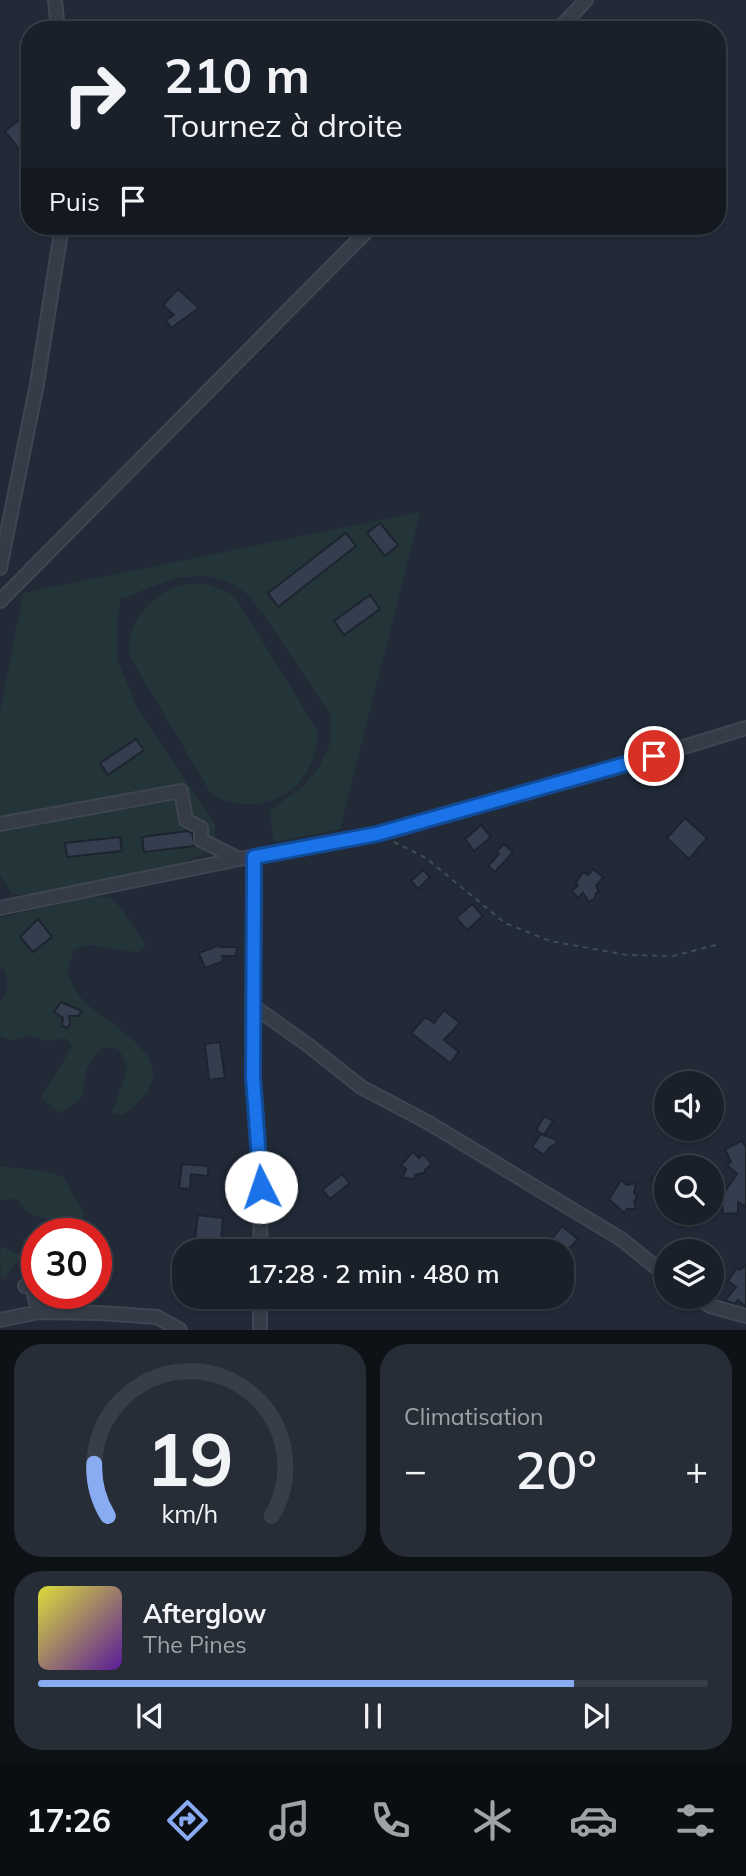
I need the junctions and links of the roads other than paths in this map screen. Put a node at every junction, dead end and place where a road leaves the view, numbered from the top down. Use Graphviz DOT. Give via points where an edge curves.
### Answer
graph roads {
  1 [pos="55,0"];
  2 [pos="586,0"];
  3 [pos="57,21"];
  4 [pos="566,21"];
  5 [pos="61,235"];
  6 [pos="363,235"];
  7 [pos="0,568"];
  8 [pos="0,601"];
  9 [pos="746,728"];
  10 [pos="0,824"];
  11 [pos="254,857"];
  12 [pos="239,859"];
  13 [pos="0,908"];
  14 [pos="253,1006"];
  15 [pos="260,1239"];
  16 [pos="654,1266"];
  17 [pos="38,1309"];
  18 [pos="260,1309"];
  19 [pos="722,1309"];
  20 [pos="39,1312"];
  21 [pos="746,1315"];
  22 [pos="0,1320"];
  23 [pos="180,1330"];
  24 [pos="260,1330"];
  1 -- 3 [label="street"];
  2 -- 4 [label="street"];
  5 -- 7 [label="street"];
  6 -- 8 [label="street"];
  9 -- 11 [label="street" via="377,834"];
  10 -- 12 [label="street" via="181,791 186,820 201,828 201,840"];
  11 -- 12 [label="street"];
  11 -- 14 [label="street"];
  12 -- 13 [label="street"];
  14 -- 15 [label="street"];
  14 -- 16 [label="street" via="361,1087 612,1233"];
  17 -- 20 [label="street"];
  18 -- 24 [label="street"];
  19 -- 21 [label="street"];
  20 -- 22 [label="street"];
  20 -- 23 [label="street" via="157,1317"];
}
